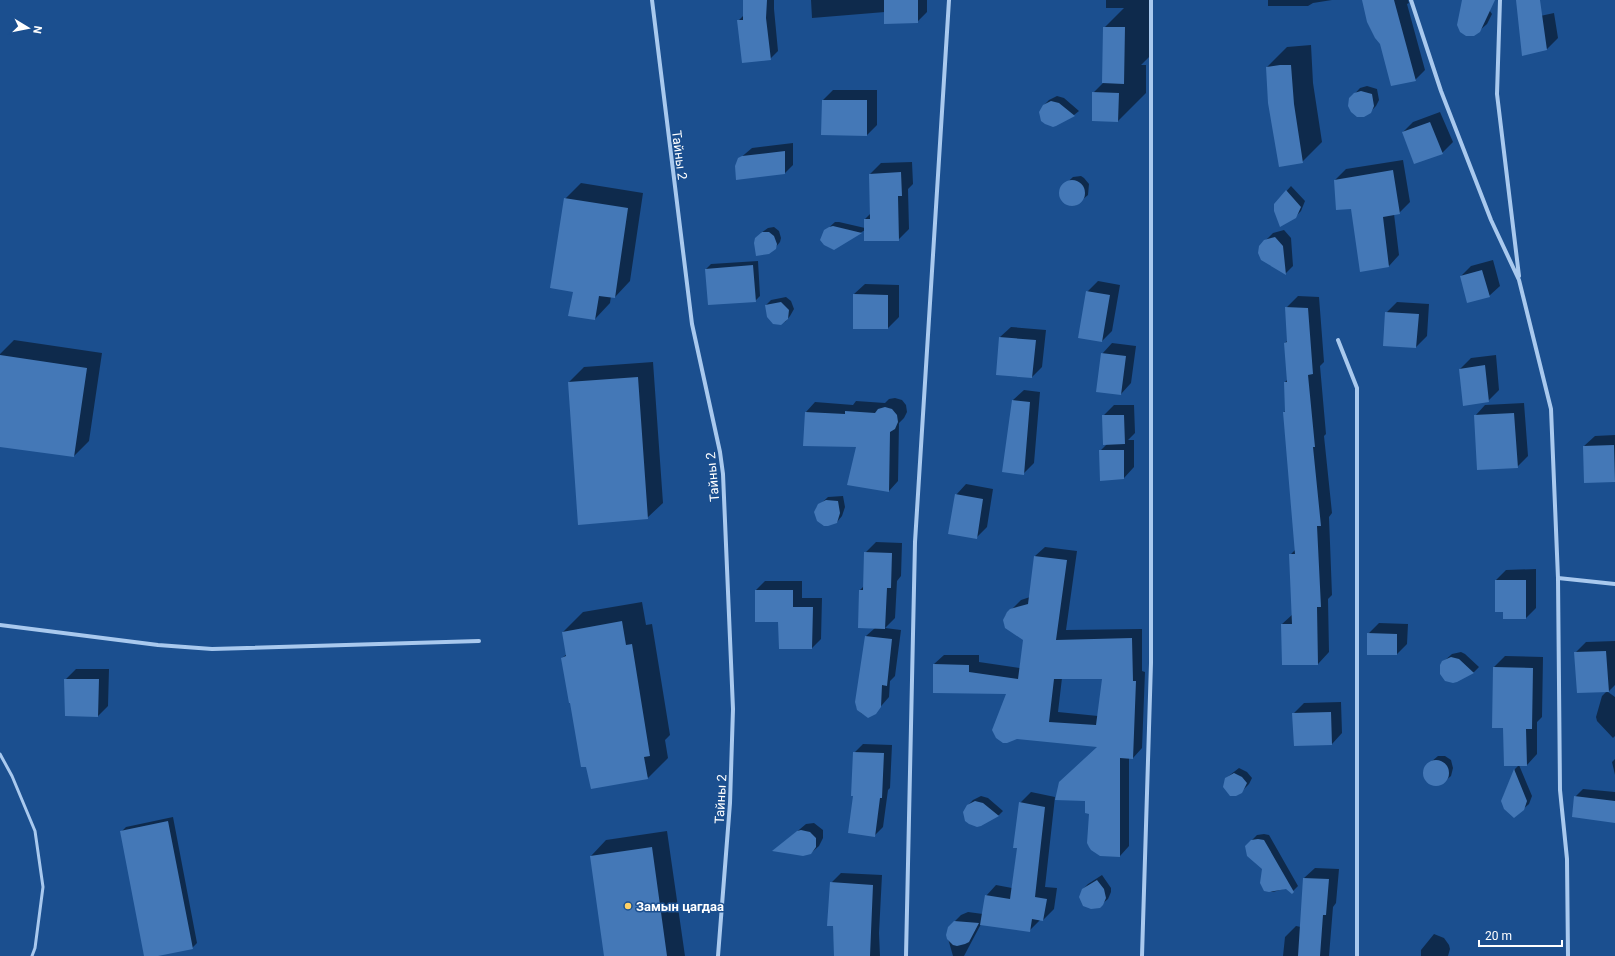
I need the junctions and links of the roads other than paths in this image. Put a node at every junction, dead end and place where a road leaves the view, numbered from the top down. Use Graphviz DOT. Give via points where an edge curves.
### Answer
graph roads {
  1 [pos="652,0"];
  2 [pos="950,0"];
  3 [pos="1151,0"];
  4 [pos="1411,0"];
  5 [pos="1500,0"];
  6 [pos="1519,280"];
  7 [pos="1338,340"];
  8 [pos="1558,578"];
  9 [pos="1615,584"];
  10 [pos="0,625"];
  11 [pos="479,641"];
  12 [pos="0,754"];
  13 [pos="32,956"];
  14 [pos="718,956"];
  15 [pos="906,956"];
  16 [pos="1142,956"];
  17 [pos="1357,956"];
  18 [pos="1568,956"];
  1 -- 14 [label="street, Тайны 2" via="692,324 723,474 733,710 730,803"];
  2 -- 15 [label="street" via="915,542"];
  3 -- 16 [label="street" via="1151,663"];
  4 -- 6 [label="street" via="1441,92 1491,220"];
  5 -- 6 [label="street" via="1497,94"];
  6 -- 8 [label="street" via="1552,409"];
  7 -- 17 [label="street" via="1357,388"];
  8 -- 9 [label="street"];
  8 -- 18 [label="street" via="1560,790 1567,859"];
  10 -- 11 [label="street" via="212,649"];
  12 -- 13 [label="lane" via="35,831 43,887"];
}
